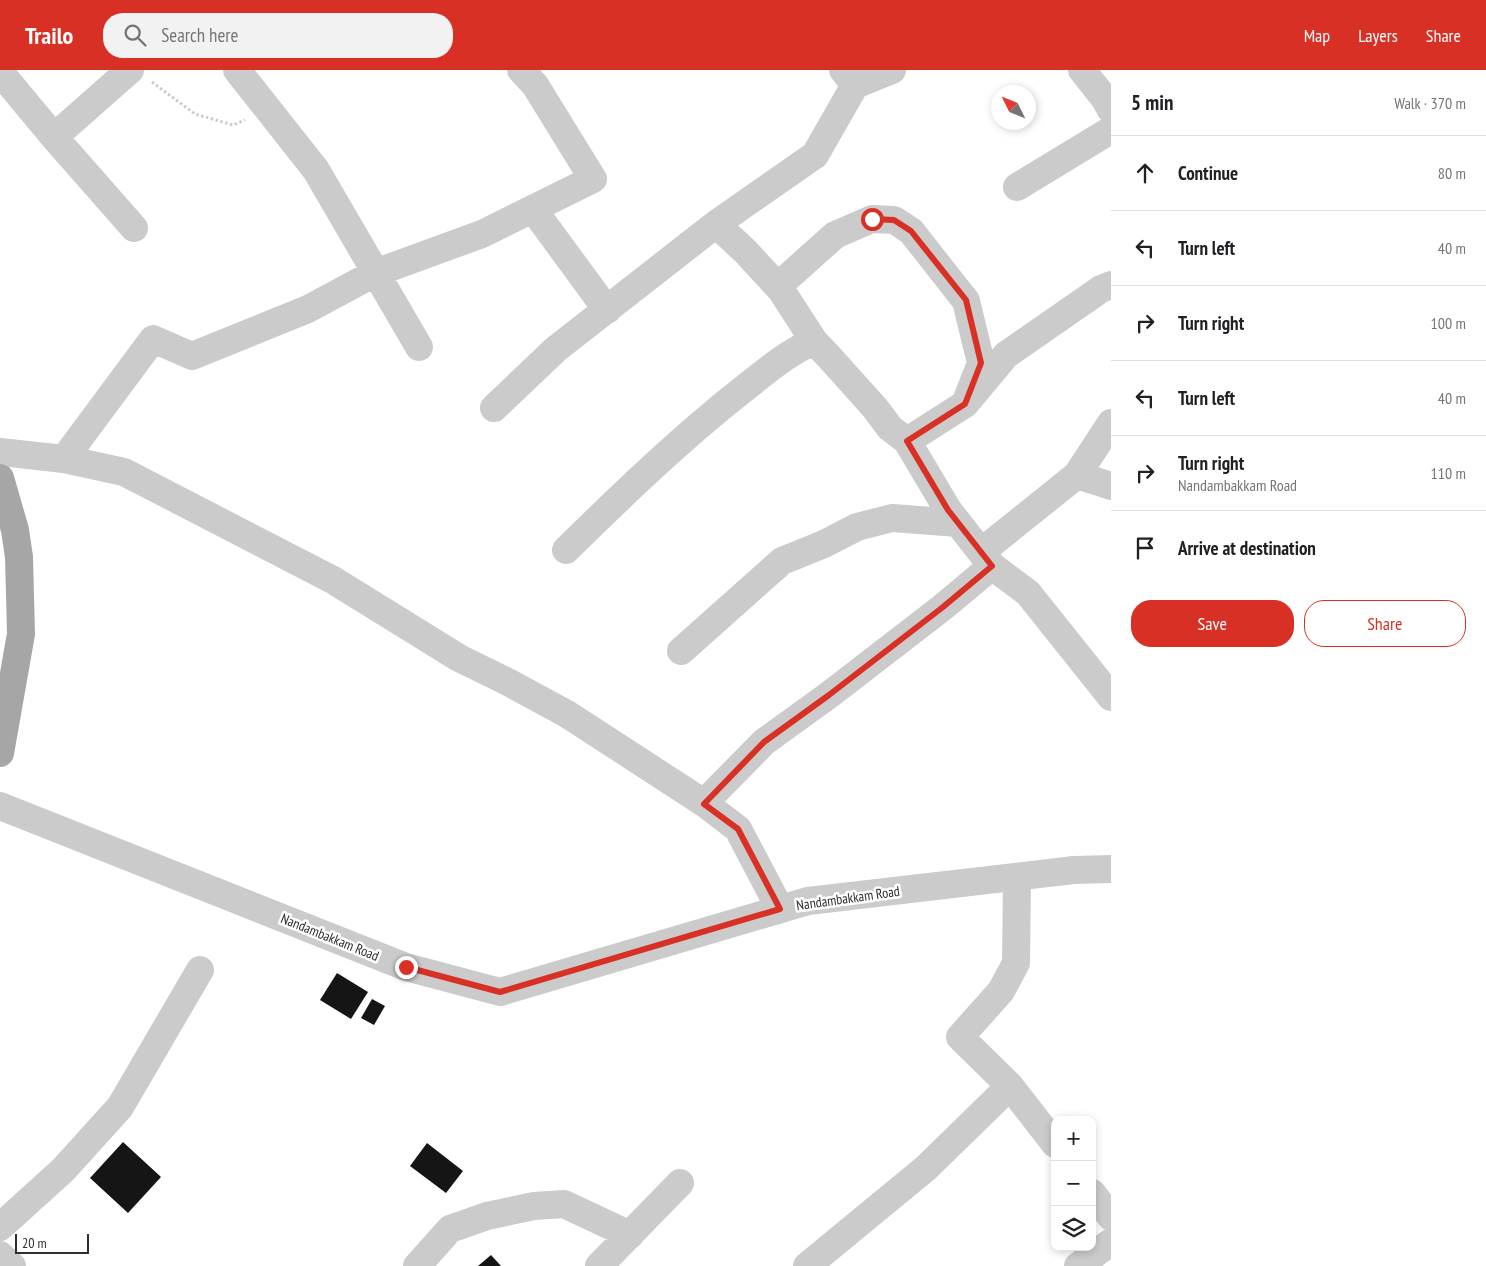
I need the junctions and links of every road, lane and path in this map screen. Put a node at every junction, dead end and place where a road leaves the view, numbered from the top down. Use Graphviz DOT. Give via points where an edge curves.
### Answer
graph roads {
  1 [pos="237,70"];
  2 [pos="521,70"];
  3 [pos="892,70"];
  4 [pos="1082,70"];
  5 [pos="0,72"];
  6 [pos="140,76"];
  7 [pos="849,77"];
  8 [pos="1111,110"];
  9 [pos="269,111"];
  10 [pos="1111,130"];
  11 [pos="54,137"];
  12 [pos="1017,187"];
  13 [pos="533,209"];
  14 [pos="716,224"];
  15 [pos="134,228"];
  16 [pos="375,273"];
  17 [pos="1111,285"];
  18 [pos="778,286"];
  19 [pos="606,310"];
  20 [pos="814,342"];
  21 [pos="419,347"];
  22 [pos="965,404"];
  23 [pos="494,408"];
  24 [pos="1111,424"];
  25 [pos="907,441"];
  26 [pos="0,452"];
  27 [pos="64,459"];
  28 [pos="1077,475"];
  29 [pos="0,478"];
  30 [pos="1111,486"];
  31 [pos="958,523"];
  32 [pos="566,550"];
  33 [pos="986,559"];
  34 [pos="680,651"];
  35 [pos="1111,697"];
  36 [pos="0,753"];
  37 [pos="704,804"];
  38 [pos="0,806"];
  39 [pos="1111,869"];
  40 [pos="1017,877"];
  41 [pos="780,909"];
  42 [pos="200,970"];
  43 [pos="1010,1086"];
  44 [pos="1051,1139"];
  45 [pos="680,1183"];
  46 [pos="1096,1198"];
  47 [pos="1111,1217"];
  48 [pos="0,1226"];
  49 [pos="630,1235"];
  50 [pos="1111,1242"];
  51 [pos="0,1255"];
  52 [pos="12,1266"];
  53 [pos="417,1266"];
  54 [pos="599,1266"];
  55 [pos="807,1266"];
  56 [pos="1078,1266"];
  1 -- 9 [label="street"];
  2 -- 13 [label="street" via="535,85 593,179"];
  3 -- 7 [label="street"];
  4 -- 8 [label="street"];
  5 -- 11 [label="street"];
  6 -- 9 [label="path" via="195,114 233,125"];
  6 -- 11 [label="street"];
  7 -- 14 [label="street" via="814,155"];
  9 -- 16 [label="street" via="316,170"];
  10 -- 12 [label="street"];
  11 -- 15 [label="street"];
  13 -- 16 [label="street" via="482,234"];
  13 -- 19 [label="street"];
  14 -- 18 [label="street"];
  14 -- 19 [label="street"];
  16 -- 21 [label="street"];
  16 -- 27 [label="street" via="308,309 192,356 153,339"];
  17 -- 22 [label="street" via="1006,356"];
  18 -- 20 [label="street"];
  18 -- 22 [label="street" via="835,235 872,219 894,220 911,231 966,300 981,363"];
  19 -- 23 [label="street" via="556,349"];
  20 -- 25 [label="street" via="890,428"];
  20 -- 32 [label="street" via="797,349 718,409"];
  22 -- 25 [label="street"];
  24 -- 28 [label="street"];
  25 -- 31 [label="street"];
  26 -- 27 [label="street"];
  27 -- 37 [label="street" via="124,472 333,580 458,658 568,714"];
  28 -- 30 [label="street"];
  28 -- 33 [label="street"];
  29 -- 36 [label="main road" via="19,557 21,634"];
  31 -- 33 [label="street"];
  31 -- 34 [label="street" via="892,518 857,527 782,561"];
  33 -- 35 [label="street" via="1028,593"];
  33 -- 37 [label="street" via="943,607 764,742"];
  37 -- 41 [label="street" via="738,829"];
  38 -- 41 [label="street, Nandambakkam Road" via="406,967 500,992"];
  39 -- 40 [label="street, Nandambakkam Road"];
  40 -- 41 [label="street, Nandambakkam Road" via="808,901"];
  40 -- 43 [label="street" via="1016,963 1001,991 960,1037"];
  42 -- 48 [label="street" via="120,1107 63,1170"];
  43 -- 44 [label="street"];
  43 -- 55 [label="street" via="926,1168"];
  45 -- 49 [label="street"];
  46 -- 47 [label="street"];
  49 -- 53 [label="street" via="564,1204 534,1206 487,1216 450,1229"];
  49 -- 54 [label="street"];
  50 -- 56 [label="street"];
  51 -- 52 [label="street"];
}
